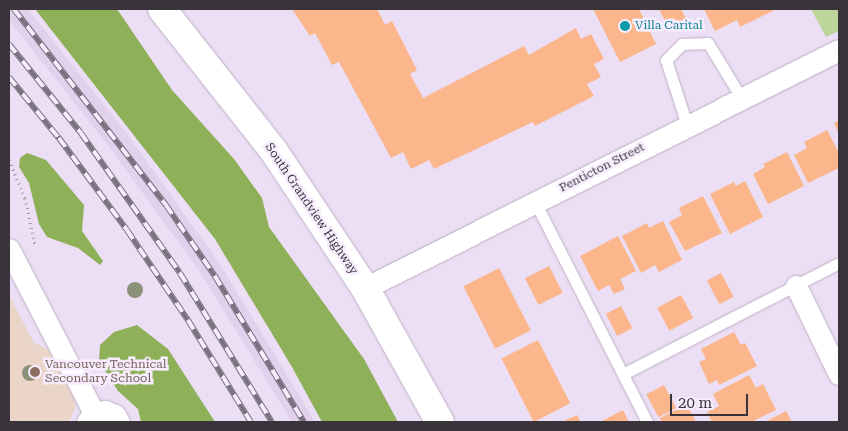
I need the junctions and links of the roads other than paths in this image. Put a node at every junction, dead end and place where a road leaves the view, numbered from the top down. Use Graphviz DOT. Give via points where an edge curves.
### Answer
graph roads {
  1 [pos="162,9"];
  2 [pos="839,50"];
  3 [pos="742,99"];
  4 [pos="687,126"];
  5 [pos="535,202"];
  6 [pos="9,249"];
  7 [pos="839,263"];
  8 [pos="796,286"];
  9 [pos="365,288"];
  10 [pos="623,374"];
  11 [pos="839,374"];
  12 [pos="91,418"];
  13 [pos="119,422"];
  14 [pos="440,422"];
  15 [pos="647,422"];
  1 -- 9 [label="main road, South Grandview Highway" via="273,150"];
  2 -- 3 [label="street, Penticton Street"];
  3 -- 4 [label="street, Penticton Street"];
  3 -- 4 [label="lane" via="708,43 682,44 666,60"];
  4 -- 5 [label="street, Penticton Street"];
  5 -- 9 [label="street, Penticton Street"];
  5 -- 10 [label="lane"];
  6 -- 12 [label="street"];
  7 -- 8 [label="lane"];
  8 -- 10 [label="lane"];
  8 -- 11 [label="street"];
  9 -- 14 [label="main road, South Grandview Highway"];
  10 -- 15 [label="lane"];
  12 -- 13 [label="street" via="110,412"];
}
